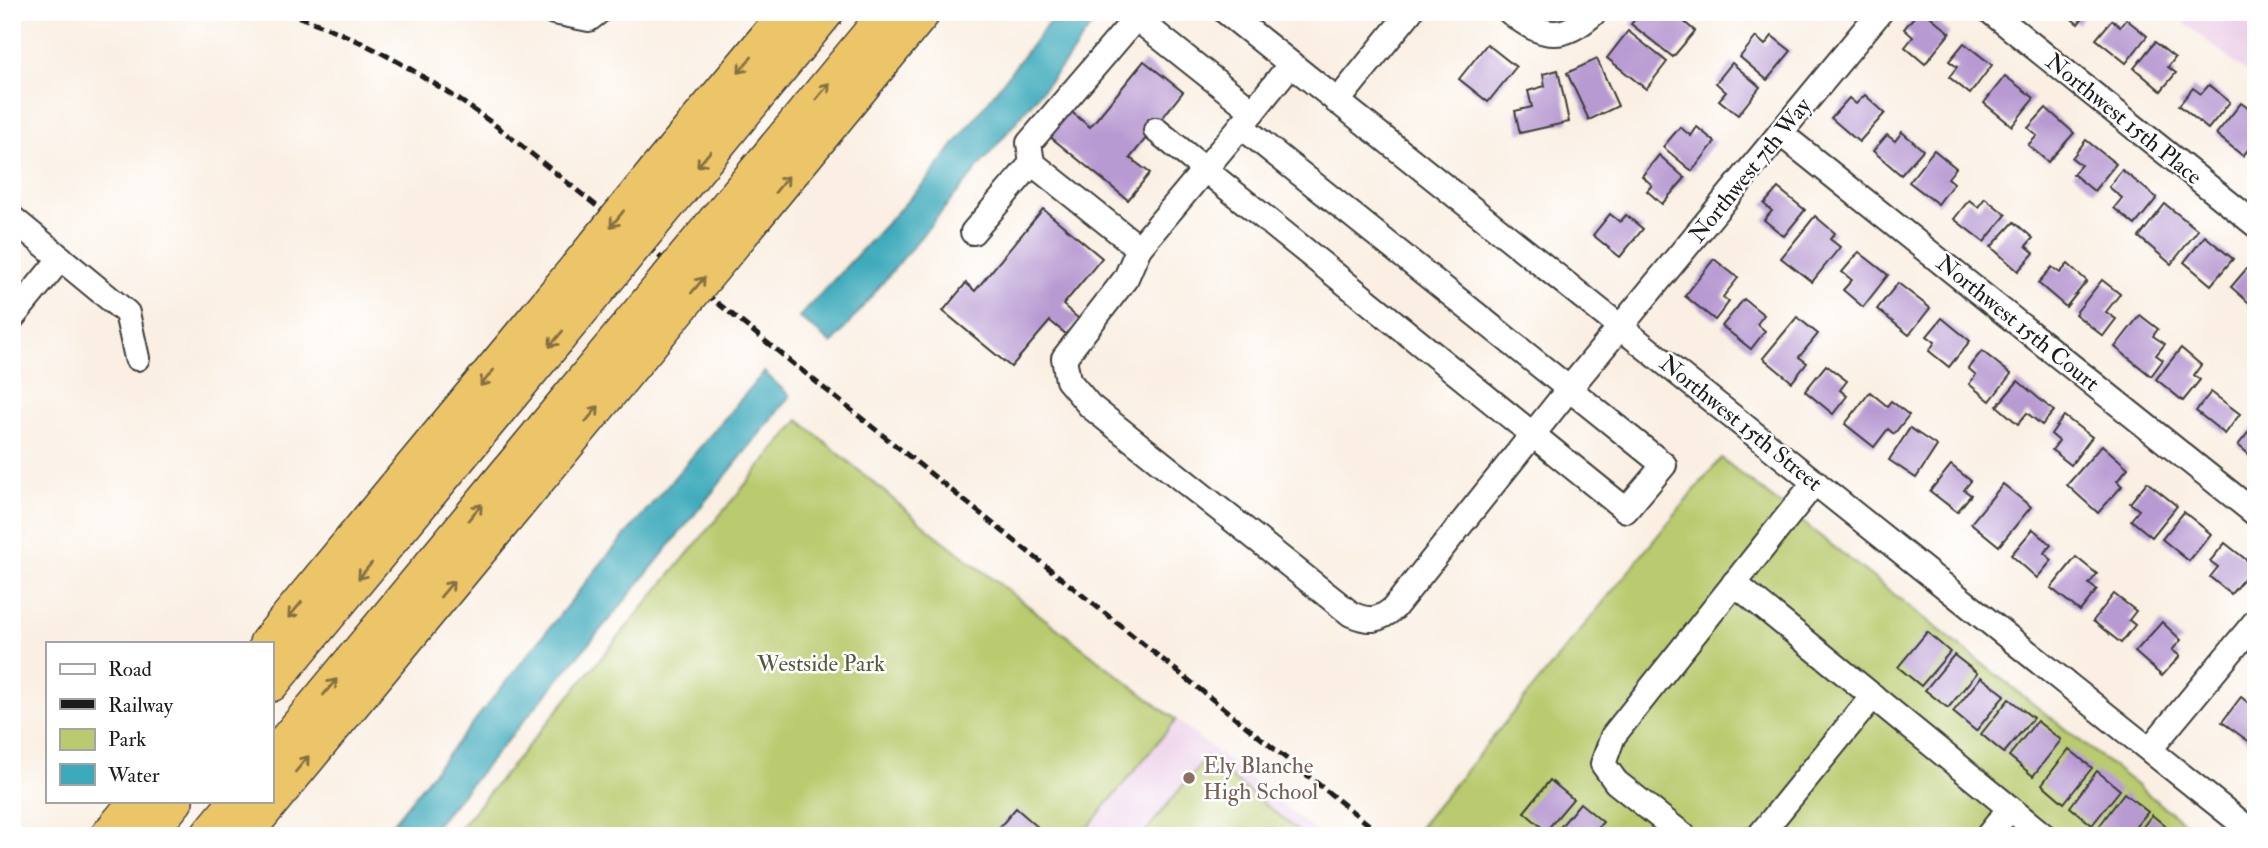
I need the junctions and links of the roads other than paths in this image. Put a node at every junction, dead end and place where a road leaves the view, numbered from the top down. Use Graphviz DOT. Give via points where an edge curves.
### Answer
graph roads {
  1 [pos="554,12"];
  2 [pos="598,12"];
  3 [pos="788,12"];
  4 [pos="826,12"];
  5 [pos="888,12"];
  6 [pos="923,12"];
  7 [pos="1226,12"];
  8 [pos="1410,12"];
  9 [pos="1510,12"];
  10 [pos="1595,12"];
  11 [pos="1880,12"];
  12 [pos="1991,12"];
  13 [pos="1291,64"];
  14 [pos="1338,102"];
  15 [pos="1247,119"];
  16 [pos="1156,130"];
  17 [pos="1780,133"];
  18 [pos="1032,163"];
  19 [pos="1205,170"];
  20 [pos="668,180"];
  21 [pos="12,218"];
  22 [pos="2256,225"];
  23 [pos="728,228"];
  24 [pos="973,232"];
  25 [pos="1139,248"];
  26 [pos="61,258"];
  27 [pos="588,277"];
  28 [pos="12,318"];
  29 [pos="647,325"];
  30 [pos="1621,327"];
  31 [pos="137,358"];
  32 [pos="1569,389"];
  33 [pos="1532,435"];
  34 [pos="1815,482"];
  35 [pos="2256,514"];
  36 [pos="1734,583"];
  37 [pos="2256,621"];
  38 [pos="268,642"];
  39 [pos="273,681"];
  40 [pos="1873,696"];
  41 [pos="2150,749"];
  42 [pos="273,757"];
  43 [pos="273,798"];
  44 [pos="136,802"];
  45 [pos="174,802"];
  46 [pos="236,802"];
  47 [pos="270,802"];
  48 [pos="2010,808"];
  49 [pos="2256,835"];
  50 [pos="108,836"];
  51 [pos="146,836"];
  52 [pos="208,836"];
  53 [pos="243,836"];
  54 [pos="1684,836"];
  55 [pos="1759,836"];
  56 [pos="1988,836"];
  57 [pos="2044,836"];
  1 -- 2 [label="street" via="589,19"];
  3 -- 20 [label="highway, one-way"];
  4 -- 20 [label="highway, one-way"];
  23 -- 5 [label="highway, one-way"];
  23 -- 6 [label="highway, one-way"];
  7 -- 13 [label="street, Northwest 15th Street"];
  8 -- 14 [label="street"];
  9 -- 10 [label="street" via="1539,32 1558,34 1579,27"];
  11 -- 17 [label="street, Northwest 7th Way"];
  12 -- 22 [label="street, Northwest 15th Place"];
  13 -- 14 [label="street, Northwest 15th Street"];
  13 -- 15 [label="street, Northwest 7th Way"];
  14 -- 30 [label="street, Northwest 15th Street"];
  15 -- 18 [label="street" via="1136,18 1029,143"];
  15 -- 19 [label="street, Northwest 7th Way"];
  15 -- 32 [label="street"];
  16 -- 19 [label="street"];
  17 -- 30 [label="street, Northwest 7th Way"];
  17 -- 35 [label="street, Northwest 15th Court"];
  18 -- 24 [label="street"];
  18 -- 25 [label="street"];
  19 -- 25 [label="street, Northwest 7th Way"];
  19 -- 33 [label="street"];
  20 -- 27 [label="highway, one-way, bridge"];
  21 -- 26 [label="street"];
  29 -- 23 [label="highway, one-way, bridge"];
  25 -- 33 [label="street, Northwest 7th Way" via="1126,278 1064,358 1068,380 1106,420 1351,614 1371,621 1394,608"];
  26 -- 28 [label="street"];
  26 -- 31 [label="street" via="127,313"];
  27 -- 38 [label="highway, one-way"];
  27 -- 39 [label="highway, one-way"];
  42 -- 29 [label="highway, one-way"];
  43 -- 29 [label="highway, one-way"];
  30 -- 32 [label="street, Northwest 7th Way"];
  30 -- 34 [label="street, Northwest 15th Street"];
  32 -- 33 [label="street, Northwest 7th Way"];
  32 -- 33 [label="street" via="1664,465 1626,510"];
  34 -- 36 [label="street"];
  34 -- 41 [label="street, Northwest 15th Street"];
  36 -- 40 [label="street"];
  36 -- 54 [label="street" via="1613,736 1603,764 1616,782"];
  37 -- 41 [label="street"];
  40 -- 48 [label="street"];
  40 -- 55 [label="street"];
  41 -- 49 [label="street, Northwest 15th Street"];
  44 -- 50 [label="highway"];
  45 -- 51 [label="highway"];
  46 -- 52 [label="highway"];
  53 -- 47 [label="highway, one-way"];
  48 -- 56 [label="street"];
  48 -- 57 [label="street"];
}
